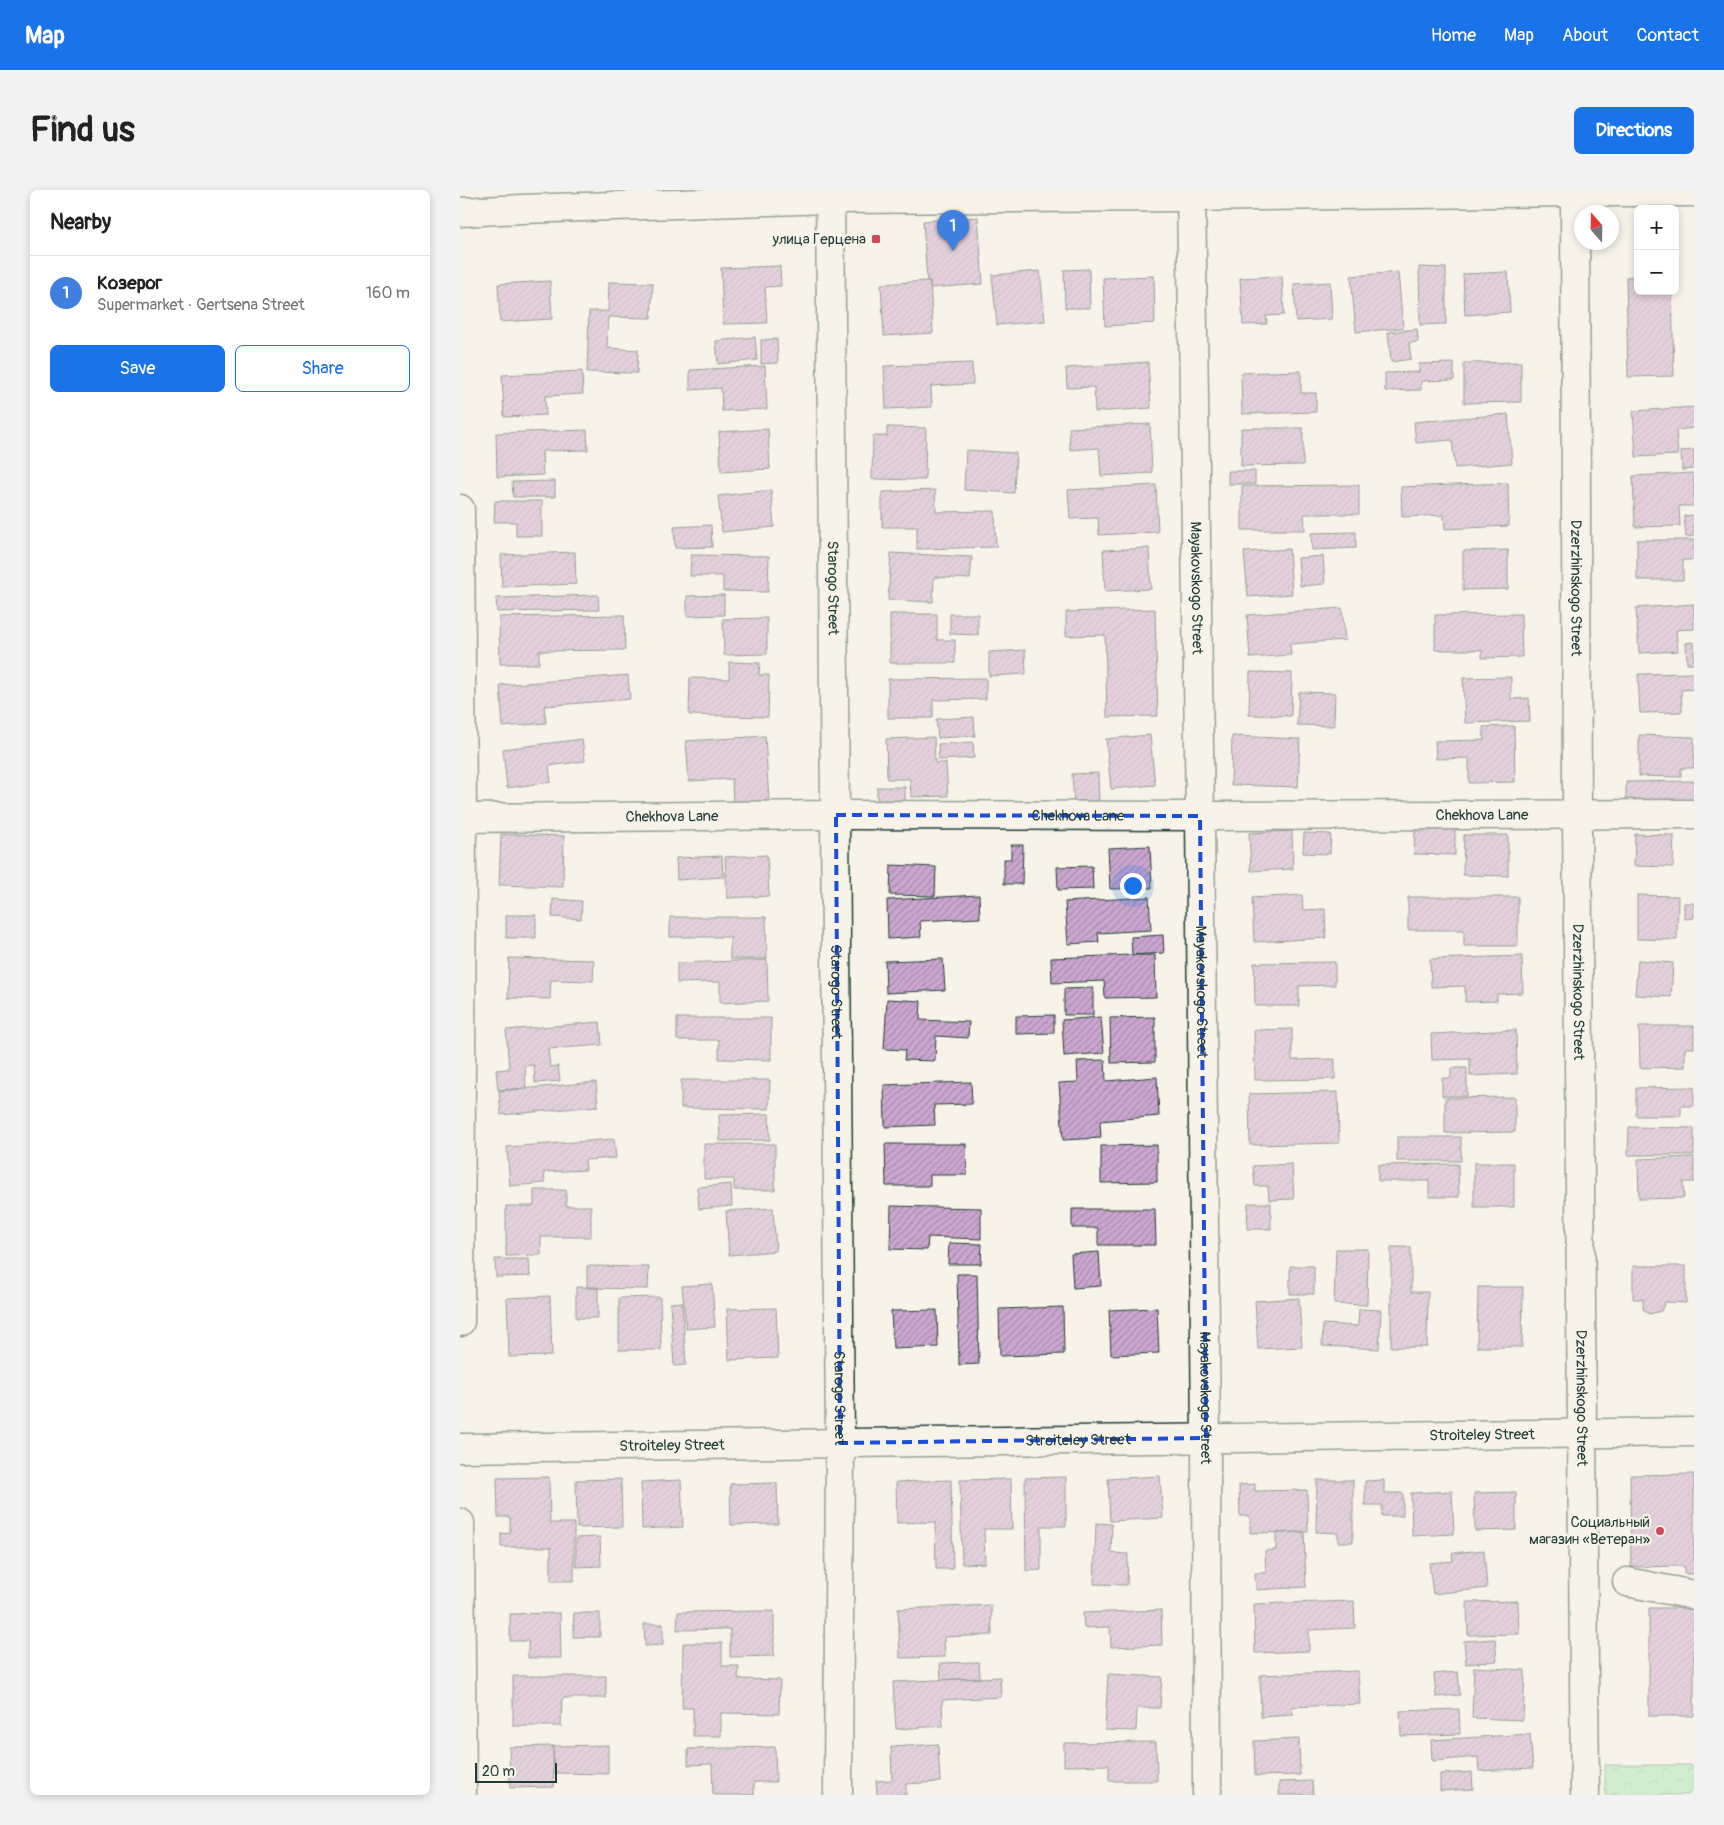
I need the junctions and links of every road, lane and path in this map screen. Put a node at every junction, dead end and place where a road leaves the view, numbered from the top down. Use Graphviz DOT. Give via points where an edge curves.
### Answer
graph roads {
  1 [pos="1575,191"];
  2 [pos="1694,192"];
  3 [pos="1191,194"];
  4 [pos="830,195"];
  5 [pos="522,199"];
  6 [pos="460,212"];
  7 [pos="460,510"];
  8 [pos="1578,814"];
  9 [pos="1694,814"];
  10 [pos="836,815"];
  11 [pos="1200,816"];
  12 [pos="461,818"];
  13 [pos="460,1322"];
  14 [pos="1694,1432"];
  15 [pos="1583,1434"];
  16 [pos="1206,1438"];
  17 [pos="840,1443"];
  18 [pos="460,1448"];
  19 [pos="460,1523"];
  20 [pos="1627,1582"];
  21 [pos="1694,1595"];
  22 [pos="462,1795"];
  23 [pos="838,1795"];
  24 [pos="1207,1795"];
  25 [pos="1585,1795"];
  1 -- 2 [label="street"];
  1 -- 3 [label="street"];
  1 -- 8 [label="street, Dzerzhinskogo Street"];
  3 -- 4 [label="street"];
  3 -- 11 [label="street, Mayakovskogo Street"];
  4 -- 5 [label="street"];
  4 -- 10 [label="street, Starogo Street"];
  5 -- 6 [label="street"];
  7 -- 12 [label="street"];
  8 -- 9 [label="street, Chekhova Lane"];
  8 -- 11 [label="street, Chekhova Lane"];
  8 -- 15 [label="street, Dzerzhinskogo Street"];
  10 -- 11 [label="street, Chekhova Lane"];
  10 -- 12 [label="street, Chekhova Lane"];
  10 -- 17 [label="street, Starogo Street"];
  11 -- 16 [label="street, Mayakovskogo Street"];
  12 -- 13 [label="street"];
  14 -- 15 [label="street, Stroiteley Street"];
  15 -- 16 [label="street, Stroiteley Street"];
  15 -- 25 [label="street, Dzerzhinskogo Street"];
  16 -- 17 [label="street, Stroiteley Street"];
  16 -- 24 [label="street, Mayakovskogo Street"];
  17 -- 18 [label="street, Stroiteley Street"];
  17 -- 23 [label="street, Starogo Street"];
  19 -- 22 [label="street"];
  20 -- 21 [label="street"];
}
